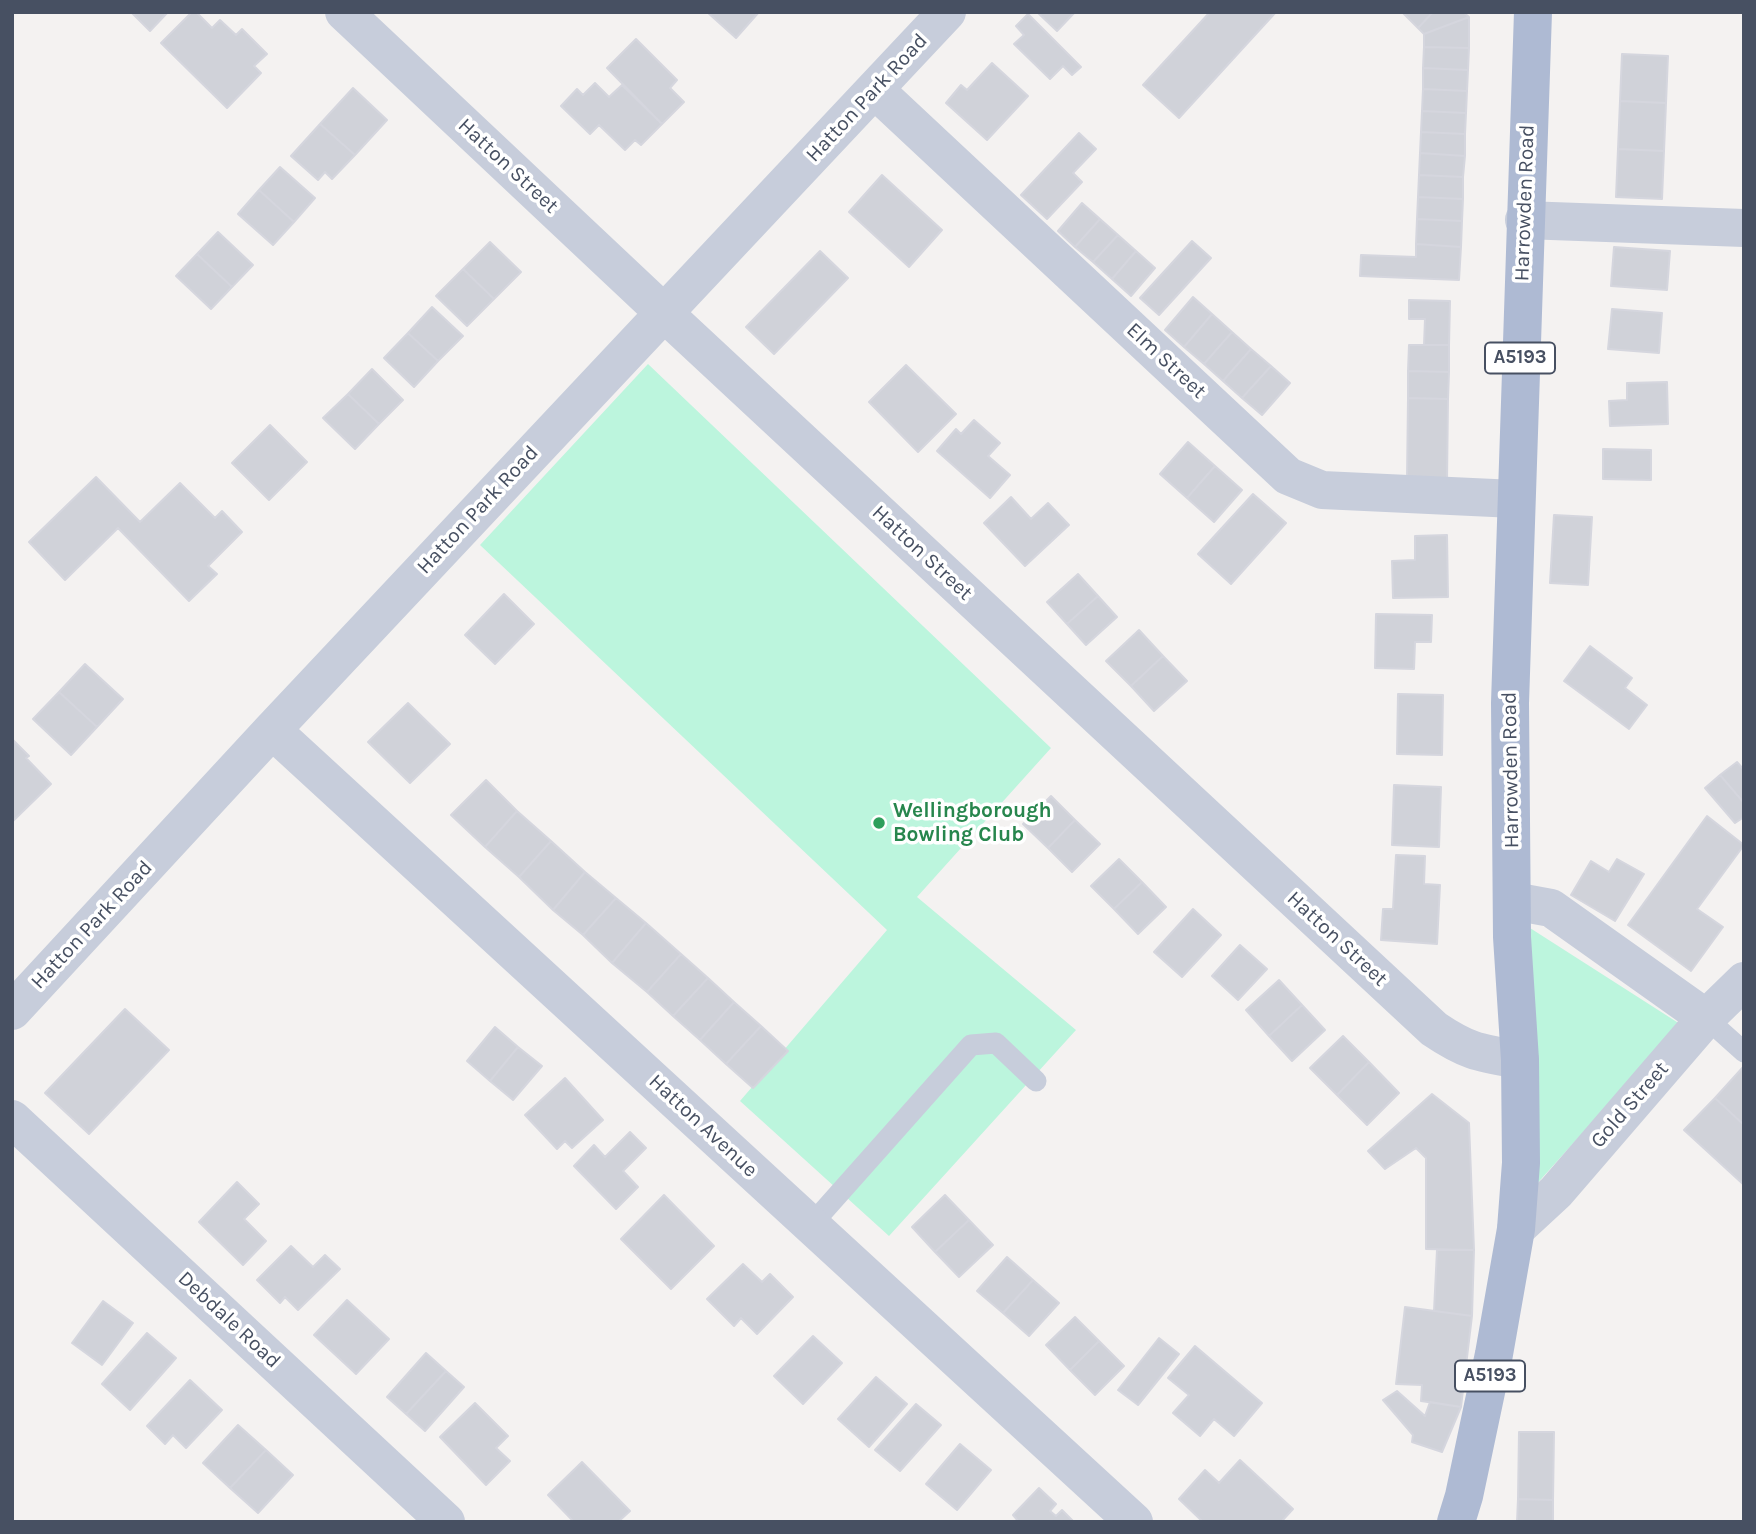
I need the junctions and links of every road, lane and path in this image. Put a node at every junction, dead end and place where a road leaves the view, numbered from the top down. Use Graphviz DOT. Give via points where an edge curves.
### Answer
graph roads {
  1 [pos="344,12"];
  2 [pos="947,12"];
  3 [pos="1533,12"];
  4 [pos="875,90"];
  5 [pos="1524,220"];
  6 [pos="1744,228"];
  7 [pos="664,313"];
  8 [pos="1516,499"];
  9 [pos="272,730"];
  10 [pos="1513,901"];
  11 [pos="1744,981"];
  12 [pos="12,1011"];
  13 [pos="1706,1018"];
  14 [pos="1744,1052"];
  15 [pos="1520,1060"];
  16 [pos="1036,1081"];
  17 [pos="12,1119"];
  18 [pos="811,1225"];
  19 [pos="1516,1229"];
  20 [pos="446,1522"];
  21 [pos="1134,1522"];
  22 [pos="1456,1522"];
  1 -- 7 [label="street, Hatton Street"];
  2 -- 4 [label="street, Hatton Park Road"];
  3 -- 5 [label="main road, Harrowden Road / A5193"];
  4 -- 7 [label="street, Hatton Park Road"];
  4 -- 8 [label="street, Elm Street" via="1288,475 1322,490"];
  5 -- 6 [label="street"];
  5 -- 8 [label="main road, Harrowden Road / A5193"];
  7 -- 9 [label="street, Hatton Park Road"];
  7 -- 15 [label="street, Hatton Street" via="1434,1029 1475,1052"];
  8 -- 10 [label="main road, Harrowden Road / A5193" via="1510,703"];
  9 -- 12 [label="street, Hatton Park Road"];
  9 -- 18 [label="street, Hatton Avenue"];
  10 -- 13 [label="street" via="1551,908"];
  10 -- 15 [label="main road, Harrowden Road / A5193"];
  11 -- 13 [label="street, Gold Street"];
  13 -- 14 [label="lane"];
  13 -- 19 [label="street, Gold Street" via="1556,1192"];
  15 -- 19 [label="main road, Harrowden Road / A5193"];
  16 -- 18 [label="lane" via="996,1044 971,1045"];
  17 -- 20 [label="street, Debdale Road"];
  18 -- 21 [label="street, Hatton Avenue"];
  19 -- 22 [label="main road, Harrowden Road / A5193" via="1494,1354"];
}
